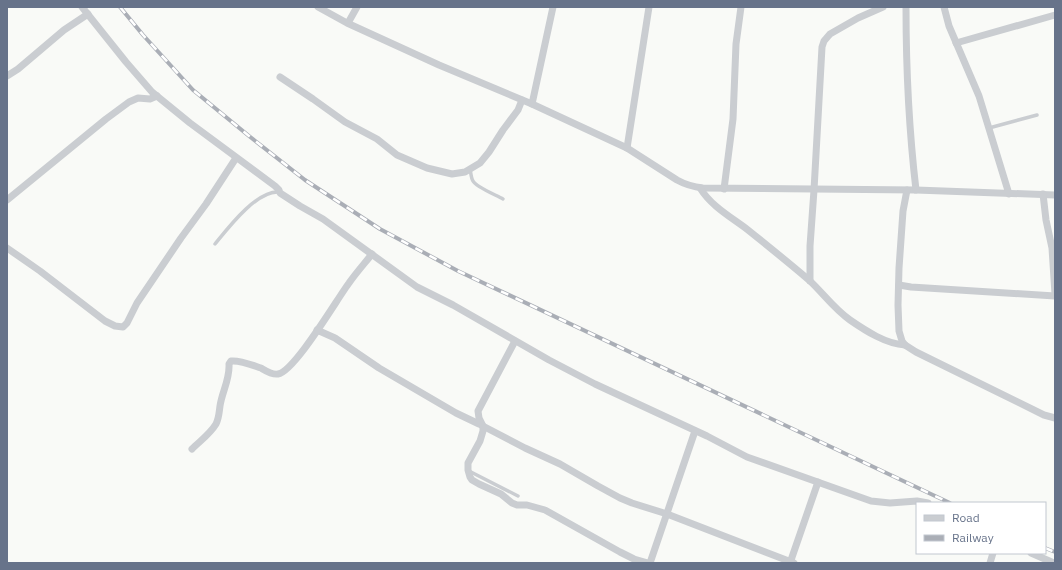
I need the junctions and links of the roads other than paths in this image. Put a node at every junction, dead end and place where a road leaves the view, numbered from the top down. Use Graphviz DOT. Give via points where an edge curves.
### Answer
graph roads {
  1 [pos="82,7"];
  2 [pos="318,7"];
  3 [pos="357,7"];
  4 [pos="553,7"];
  5 [pos="649,7"];
  6 [pos="741,7"];
  7 [pos="883,7"];
  8 [pos="906,7"];
  9 [pos="944,7"];
  10 [pos="88,14"];
  11 [pos="1055,15"];
  12 [pos="348,24"];
  13 [pos="956,43"];
  14 [pos="7,76"];
  15 [pos="280,77"];
  16 [pos="157,96"];
  17 [pos="522,100"];
  18 [pos="532,104"];
  19 [pos="1037,115"];
  20 [pos="989,128"];
  21 [pos="627,148"];
  22 [pos="236,158"];
  23 [pos="470,169"];
  24 [pos="700,188"];
  25 [pos="724,189"];
  26 [pos="814,190"];
  27 [pos="907,190"];
  28 [pos="916,190"];
  29 [pos="280,193"];
  30 [pos="1009,194"];
  31 [pos="1043,194"];
  32 [pos="1055,195"];
  33 [pos="503,199"];
  34 [pos="7,200"];
  35 [pos="215,244"];
  36 [pos="7,248"];
  37 [pos="372,254"];
  38 [pos="810,281"];
  39 [pos="898,285"];
  40 [pos="1055,295"];
  41 [pos="317,330"];
  42 [pos="516,341"];
  43 [pos="905,345"];
  44 [pos="1055,418"];
  45 [pos="483,426"];
  46 [pos="695,431"];
  47 [pos="192,449"];
  48 [pos="468,470"];
  49 [pos="818,482"];
  50 [pos="518,496"];
  51 [pos="922,502"];
  52 [pos="667,514"];
  53 [pos="1033,554"];
  54 [pos="649,563"];
  55 [pos="792,563"];
  56 [pos="1054,563"];
  1 -- 10 [label="street"];
  2 -- 12 [label="street"];
  3 -- 12 [label="street"];
  4 -- 18 [label="street"];
  5 -- 21 [label="street"];
  6 -- 25 [label="street" via="736,44 732,127"];
  7 -- 26 [label="street" via="830,34 822,44"];
  8 -- 28 [label="street" via="909,105"];
  9 -- 13 [label="street"];
  10 -- 14 [label="street"];
  10 -- 16 [label="street"];
  11 -- 13 [label="street"];
  12 -- 17 [label="street"];
  13 -- 20 [label="street" via="979,96"];
  15 -- 23 [label="street" via="345,122 377,139 397,155 447,174 457,174"];
  16 -- 22 [label="street"];
  16 -- 34 [label="street" via="150,99 138,98 129,102"];
  17 -- 18 [label="street"];
  17 -- 23 [label="street" via="489,152 480,163"];
  18 -- 21 [label="street"];
  19 -- 20 [label="lane"];
  20 -- 30 [label="street"];
  21 -- 24 [label="street" via="683,183"];
  22 -- 29 [label="street" via="275,186"];
  22 -- 36 [label="street" via="123,327 105,322"];
  23 -- 33 [label="lane" via="474,184"];
  24 -- 25 [label="street"];
  24 -- 38 [label="street" via="713,204"];
  25 -- 26 [label="street"];
  26 -- 27 [label="street"];
  26 -- 38 [label="street"];
  27 -- 28 [label="street"];
  27 -- 39 [label="street" via="903,211"];
  28 -- 30 [label="street"];
  29 -- 35 [label="lane" via="260,197"];
  29 -- 37 [label="street" via="323,218"];
  30 -- 31 [label="street"];
  31 -- 32 [label="street"];
  31 -- 40 [label="street" via="1052,248"];
  37 -- 41 [label="street"];
  37 -- 42 [label="street" via="417,287"];
  38 -- 43 [label="street" via="849,320 890,342"];
  39 -- 40 [label="street"];
  39 -- 43 [label="street" via="899,331"];
  41 -- 45 [label="street" via="336,338 378,368"];
  41 -- 47 [label="street" via="295,361 279,374 231,361 217,421 213,429"];
  42 -- 45 [label="street" via="478,411"];
  42 -- 46 [label="street" via="595,384"];
  43 -- 44 [label="street" via="958,374"];
  45 -- 48 [label="street" via="482,436 468,463"];
  45 -- 52 [label="street" via="560,464 632,504"];
  46 -- 49 [label="street" via="747,457"];
  46 -- 52 [label="street"];
  48 -- 50 [label="lane"];
  48 -- 54 [label="street" via="472,480 501,494 512,503 545,510 620,552"];
  49 -- 51 [label="street" via="870,500 890,503"];
  49 -- 55 [label="street"];
  52 -- 54 [label="street"];
  52 -- 55 [label="street"];
  53 -- 56 [label="street"];
}
